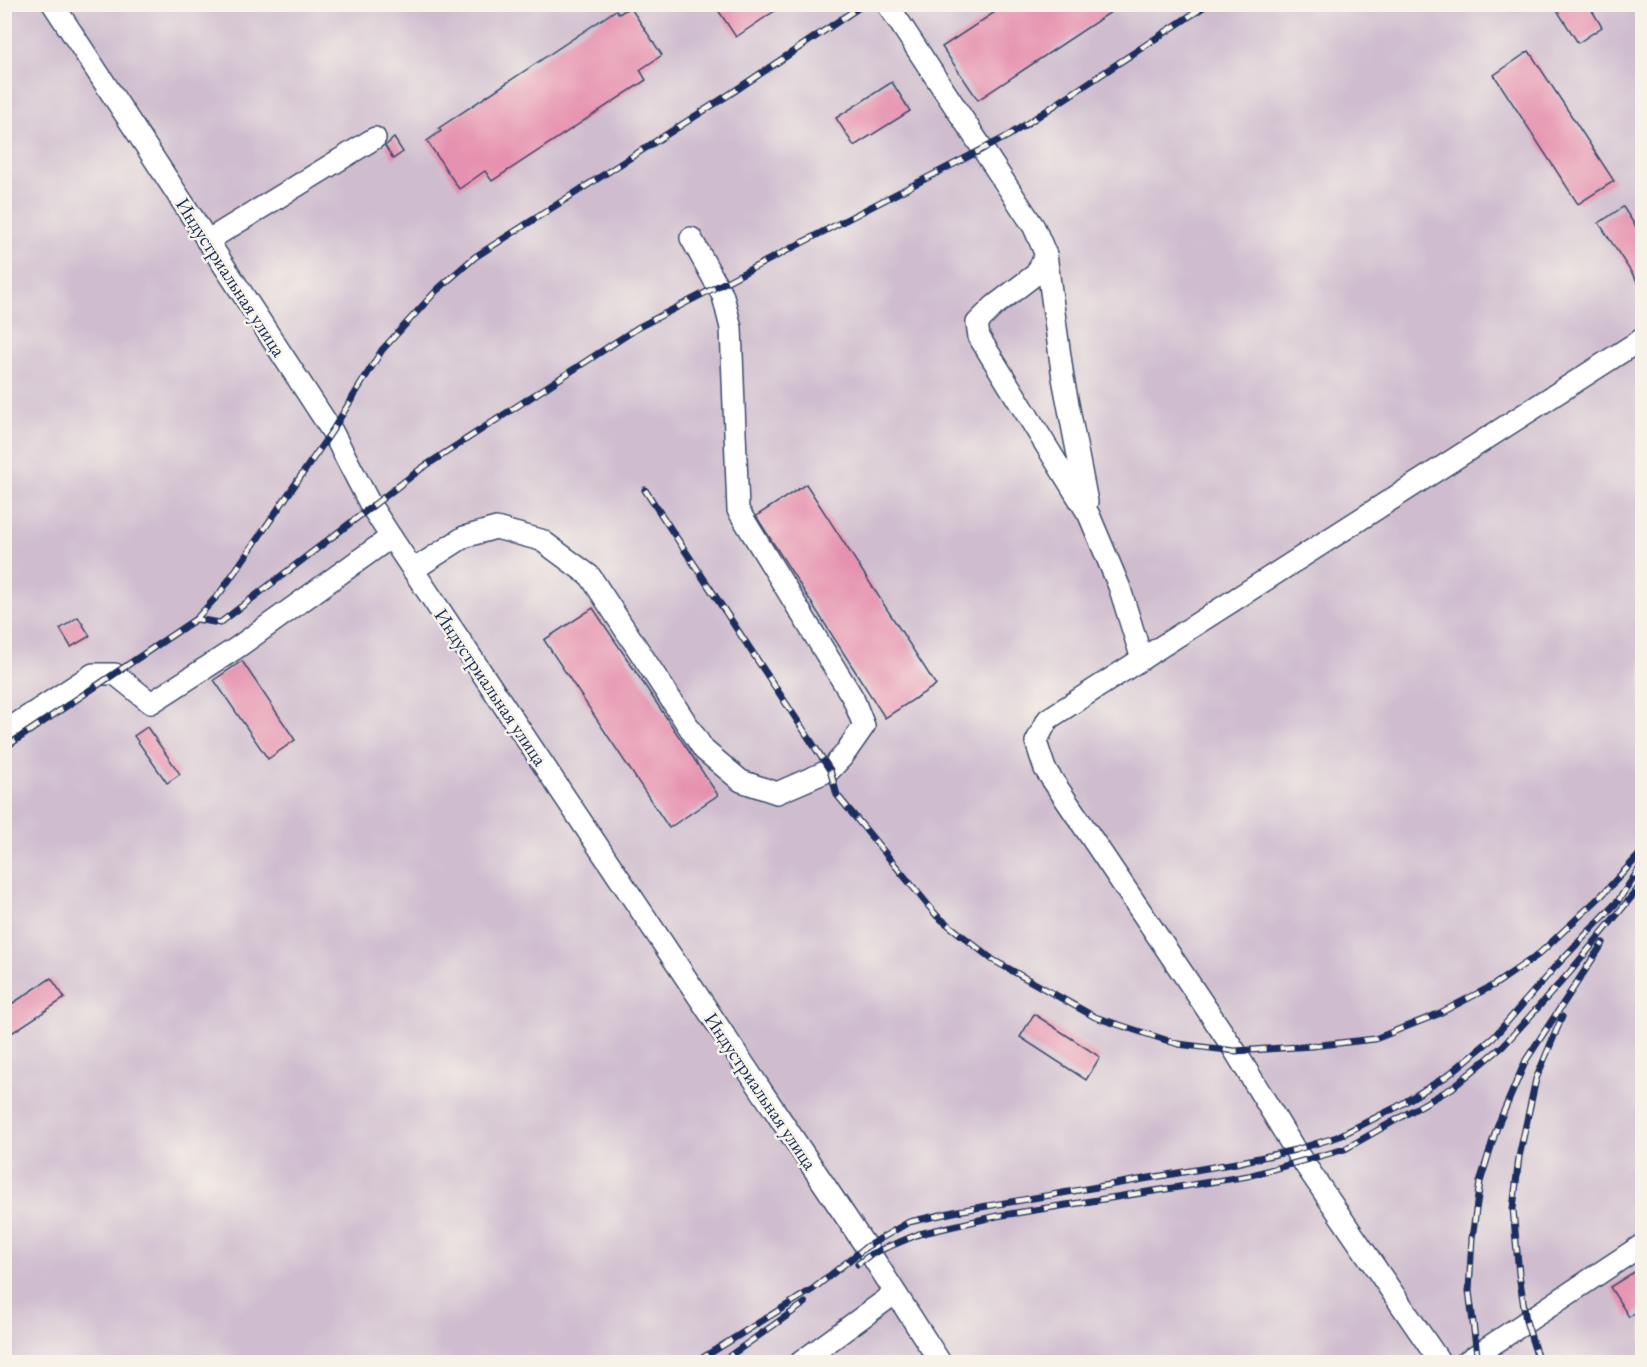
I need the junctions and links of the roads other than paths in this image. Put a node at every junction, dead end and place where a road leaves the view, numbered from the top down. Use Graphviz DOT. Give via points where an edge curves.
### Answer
graph roads {
  1 [pos="53,4"];
  2 [pos="888,5"];
  3 [pos="375,138"];
  4 [pos="691,238"];
  5 [pos="207,241"];
  6 [pos="1046,255"];
  7 [pos="1642,339"];
  8 [pos="1089,515"];
  9 [pos="391,537"];
  10 [pos="413,570"];
  11 [pos="1142,659"];
  12 [pos="4,732"];
  13 [pos="1642,1245"];
  14 [pos="894,1294"];
  15 [pos="801,1362"];
  16 [pos="940,1362"];
  17 [pos="1440,1362"];
  18 [pos="1466,1362"];
  1 -- 5 [label="street, Индустриальная улица"];
  2 -- 6 [label="street" via="1035,226"];
  3 -- 5 [label="street"];
  4 -- 10 [label="street" via="723,296 731,328 738,510 853,698 864,726 843,756 830,770 777,793 741,781 704,750 590,576 541,540 496,528 464,537"];
  5 -- 9 [label="street, Индустриальная улица" via="332,431"];
  6 -- 8 [label="street" via="1063,378"];
  6 -- 8 [label="street" via="1036,274 977,323 979,337"];
  7 -- 11 [label="street"];
  8 -- 11 [label="street" via="1119,586"];
  9 -- 10 [label="street, Индустриальная улица"];
  9 -- 12 [label="street" via="238,647 151,703 115,674 93,674"];
  10 -- 14 [label="street, Индустриальная улица"];
  11 -- 17 [label="street" via="1048,719 1036,741 1045,769 1235,1051 1295,1150"];
  13 -- 18 [label="street"];
  14 -- 15 [label="street"];
  14 -- 16 [label="street, Индустриальная улица"];
}
